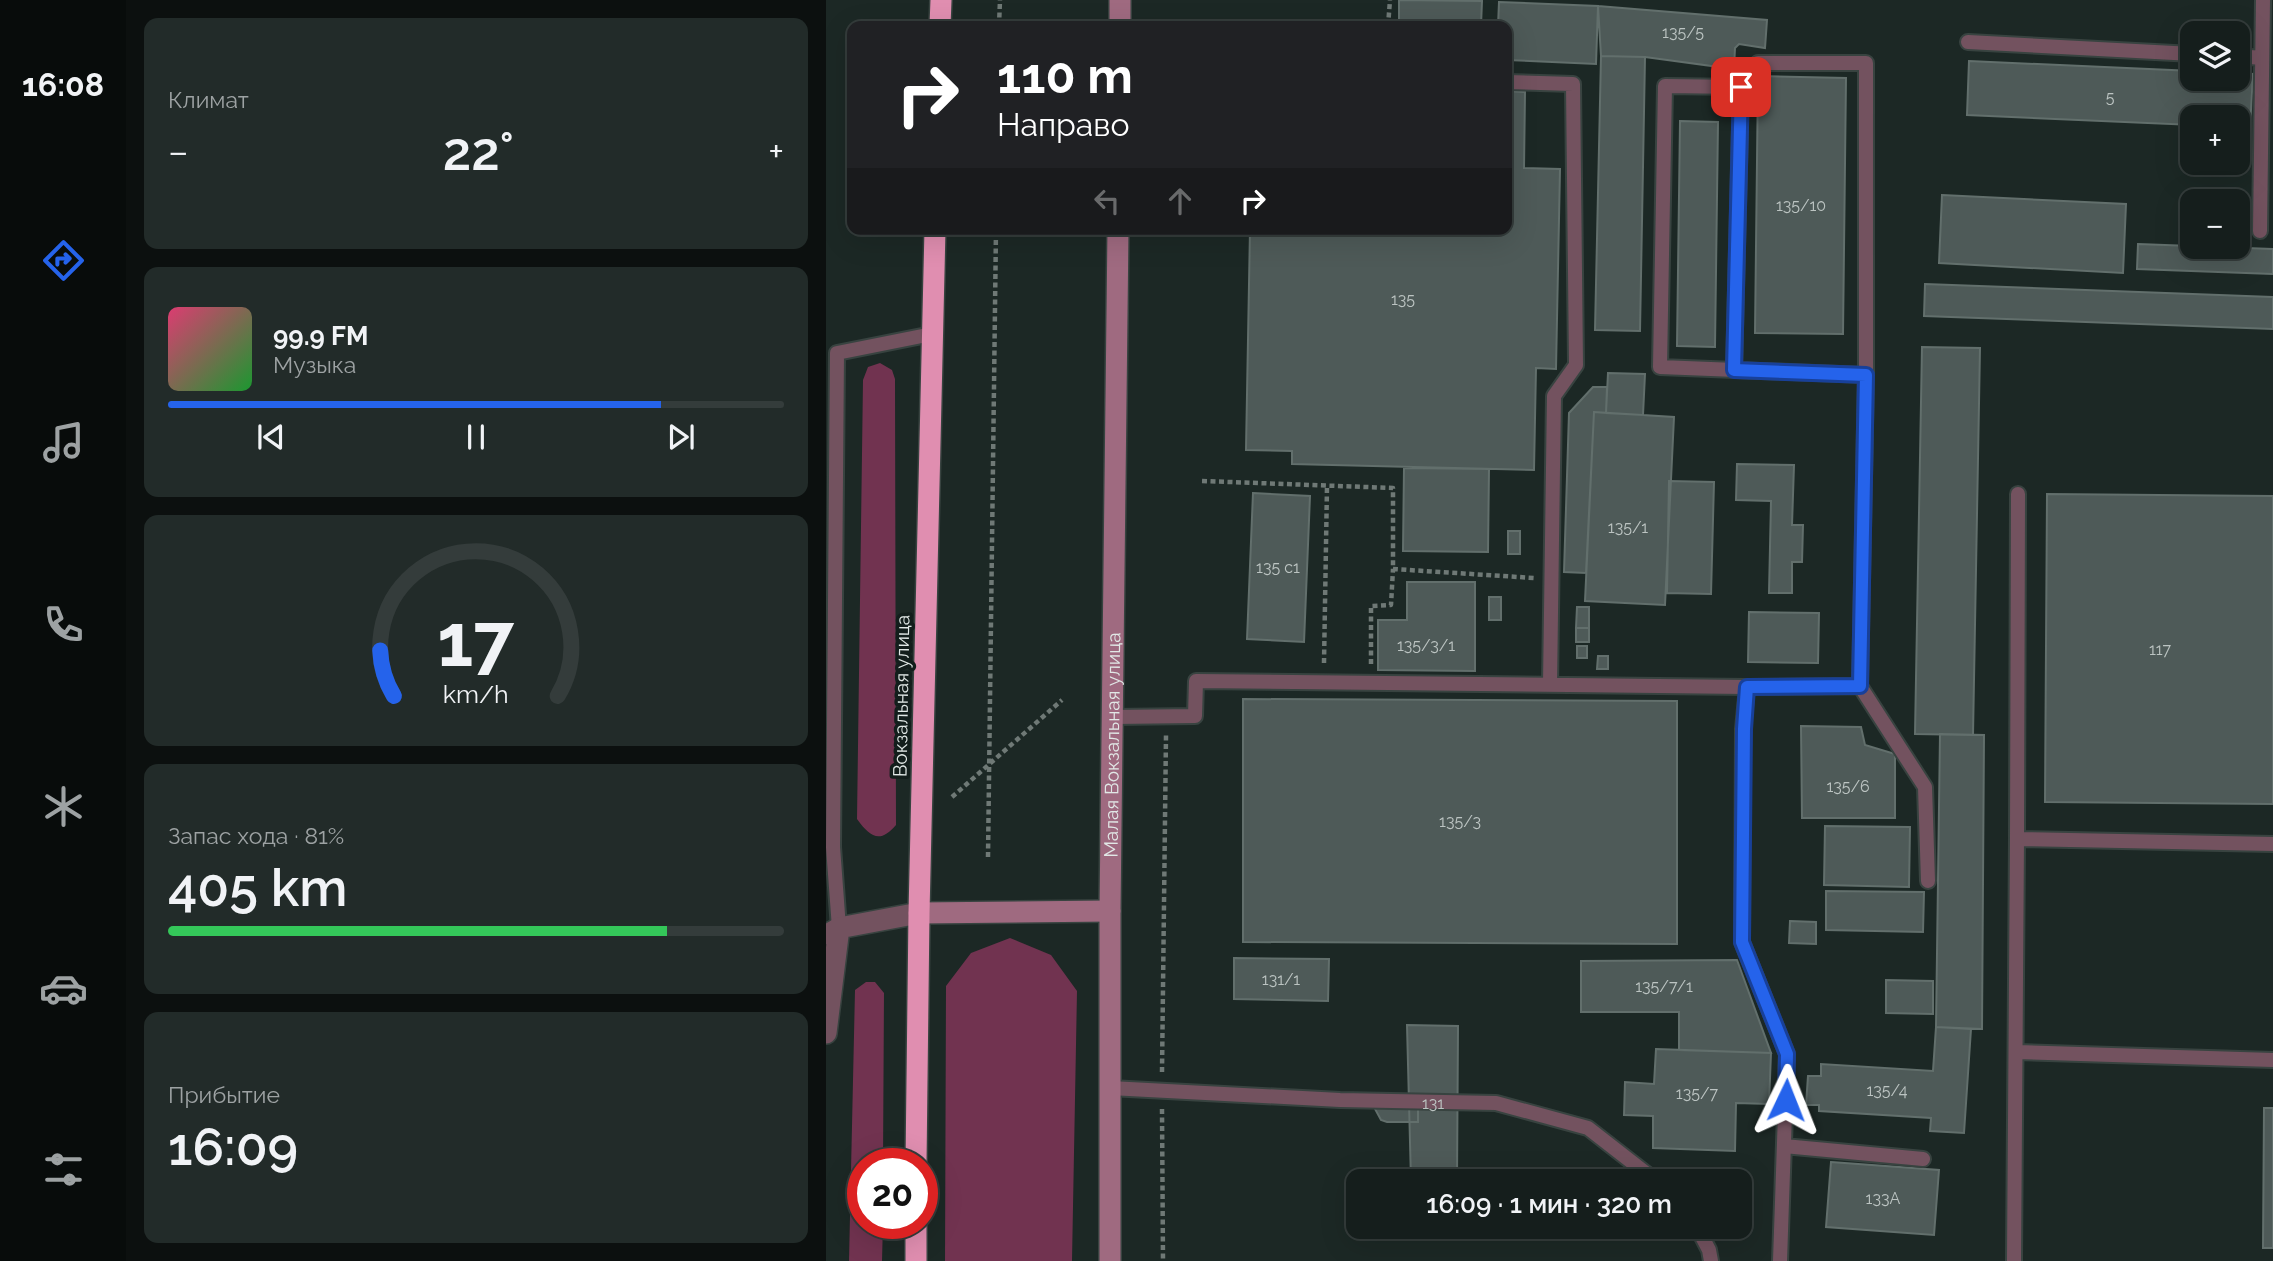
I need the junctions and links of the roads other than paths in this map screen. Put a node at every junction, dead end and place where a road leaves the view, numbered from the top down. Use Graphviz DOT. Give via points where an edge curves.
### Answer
graph roads {
  1 [pos="941,0"];
  2 [pos="1120,0"];
  3 [pos="2263,0"];
  4 [pos="940,21"];
  5 [pos="1120,21"];
  6 [pos="2268,39"];
  7 [pos="1968,41"];
  8 [pos="2180,53"];
  9 [pos="2250,57"];
  10 [pos="2262,58"];
  11 [pos="1512,82"];
  12 [pos="1741,87"];
  13 [pos="2260,231"];
  14 [pos="935,235"];
  15 [pos="1118,235"];
  16 [pos="932,334"];
  17 [pos="832,353"];
  18 [pos="1734,370"];
  19 [pos="1866,375"];
  20 [pos="2018,494"];
  21 [pos="1550,685"];
  22 [pos="1860,686"];
  23 [pos="1747,687"];
  24 [pos="1113,717"];
  25 [pos="2017,839"];
  26 [pos="2273,844"];
  27 [pos="1928,881"];
  28 [pos="1111,911"];
  29 [pos="919,913"];
  30 [pos="833,932"];
  31 [pos="826,1033"];
  32 [pos="2016,1052"];
  33 [pos="2273,1060"];
  34 [pos="1110,1088"];
  35 [pos="1784,1146"];
  36 [pos="916,1148"];
  37 [pos="1923,1159"];
  38 [pos="1641,1169"];
  39 [pos="916,1239"];
  40 [pos="1703,1239"];
  41 [pos="916,1261"];
  42 [pos="1110,1261"];
  43 [pos="1711,1261"];
  44 [pos="1780,1261"];
  45 [pos="2014,1261"];
  1 -- 4 [label="highway"];
  2 -- 5 [label="main road"];
  3 -- 6 [label="lane"];
  6 -- 10 [label="lane"];
  7 -- 8 [label="lane"];
  9 -- 10 [label="lane"];
  10 -- 13 [label="lane"];
  11 -- 21 [label="lane" via="1573,84 1576,365 1554,396"];
  12 -- 18 [label="lane"];
  12 -- 18 [label="lane" via="1665,86 1660,367"];
  12 -- 19 [label="lane" via="1758,63 1866,63"];
  14 -- 16 [label="highway, Вокзальная улица"];
  15 -- 24 [label="main road, Малая Вокзальная улица"];
  16 -- 17 [label="lane"];
  16 -- 29 [label="highway, Вокзальная улица"];
  17 -- 30 [label="lane"];
  18 -- 19 [label="lane"];
  19 -- 22 [label="lane"];
  20 -- 25 [label="lane"];
  21 -- 23 [label="lane"];
  21 -- 24 [label="lane" via="1196,681 1195,716"];
  22 -- 23 [label="lane"];
  22 -- 27 [label="lane" via="1925,787"];
  23 -- 35 [label="lane" via="1742,942 1787,1054"];
  24 -- 28 [label="main road, Малая Вокзальная улица"];
  25 -- 26 [label="lane"];
  25 -- 32 [label="lane"];
  28 -- 29 [label="main road"];
  28 -- 34 [label="main road, Малая Вокзальная улица"];
  29 -- 30 [label="street"];
  29 -- 36 [label="highway, Вокзальная улица"];
  30 -- 31 [label="street"];
  32 -- 33 [label="lane"];
  32 -- 45 [label="lane"];
  34 -- 38 [label="lane" via="1340,1100 1496,1102 1588,1128"];
  34 -- 42 [label="main road, Малая Вокзальная улица"];
  35 -- 37 [label="lane"];
  35 -- 44 [label="lane"];
  39 -- 41 [label="highway"];
  40 -- 43 [label="lane"];
}
